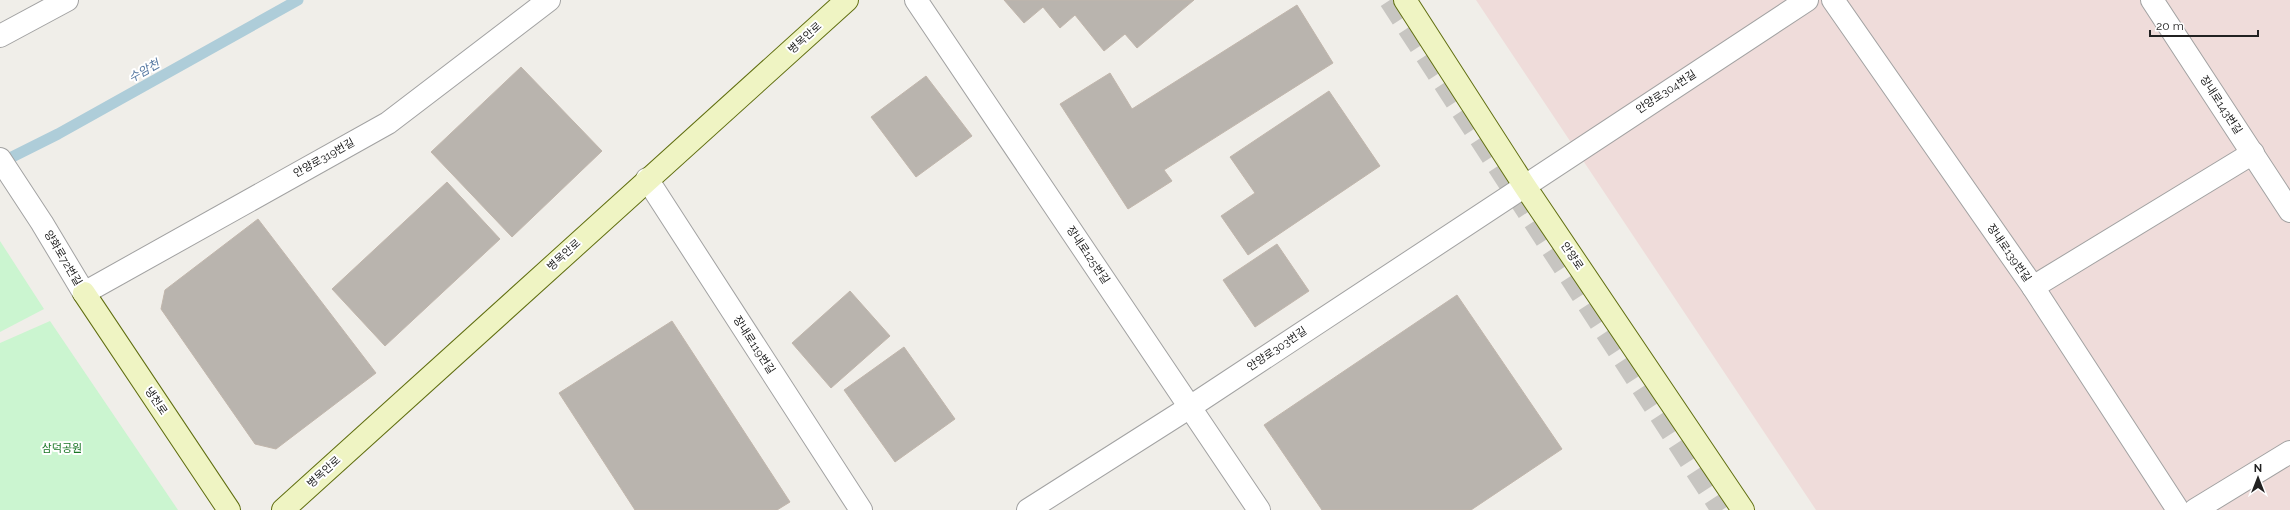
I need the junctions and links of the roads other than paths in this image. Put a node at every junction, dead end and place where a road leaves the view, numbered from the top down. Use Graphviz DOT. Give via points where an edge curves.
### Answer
graph roads {
  1 [pos="67,0"];
  2 [pos="549,0"];
  3 [pos="847,0"];
  4 [pos="916,0"];
  5 [pos="1405,0"];
  6 [pos="1807,0"];
  7 [pos="1833,0"];
  8 [pos="2152,0"];
  9 [pos="0,36"];
  10 [pos="2253,153"];
  11 [pos="0,159"];
  12 [pos="647,179"];
  13 [pos="1524,185"];
  14 [pos="2290,210"];
  15 [pos="2033,287"];
  16 [pos="84,293"];
  17 [pos="1190,407"];
  18 [pos="2290,452"];
  19 [pos="229,510"];
  20 [pos="283,510"];
  21 [pos="861,510"];
  22 [pos="1028,510"];
  23 [pos="1259,510"];
  24 [pos="1743,510"];
  25 [pos="2178,510"];
  26 [pos="2195,510"];
  1 -- 9 [label="street"];
  2 -- 16 [label="street, 안양로319번길" via="388,122"];
  3 -- 12 [label="street, 병목안로"];
  4 -- 17 [label="street, 장내로125번길"];
  5 -- 13 [label="street, 안양로"];
  6 -- 13 [label="street, 안양로304번길"];
  7 -- 15 [label="street, 장내로139번길"];
  8 -- 10 [label="street, 장내로143번길"];
  10 -- 14 [label="street, 장내로143번길"];
  10 -- 15 [label="street"];
  11 -- 16 [label="street, 양화로72번길"];
  12 -- 20 [label="street, 병목안로"];
  12 -- 21 [label="street, 장내로119번길"];
  13 -- 17 [label="street, 안양로303번길"];
  13 -- 24 [label="street, 안양로"];
  15 -- 25 [label="street, 장내로139번길"];
  16 -- 19 [label="street, 냉천로"];
  17 -- 22 [label="street, 안양로303번길"];
  17 -- 23 [label="street, 장내로125번길"];
  18 -- 26 [label="street"];
}
